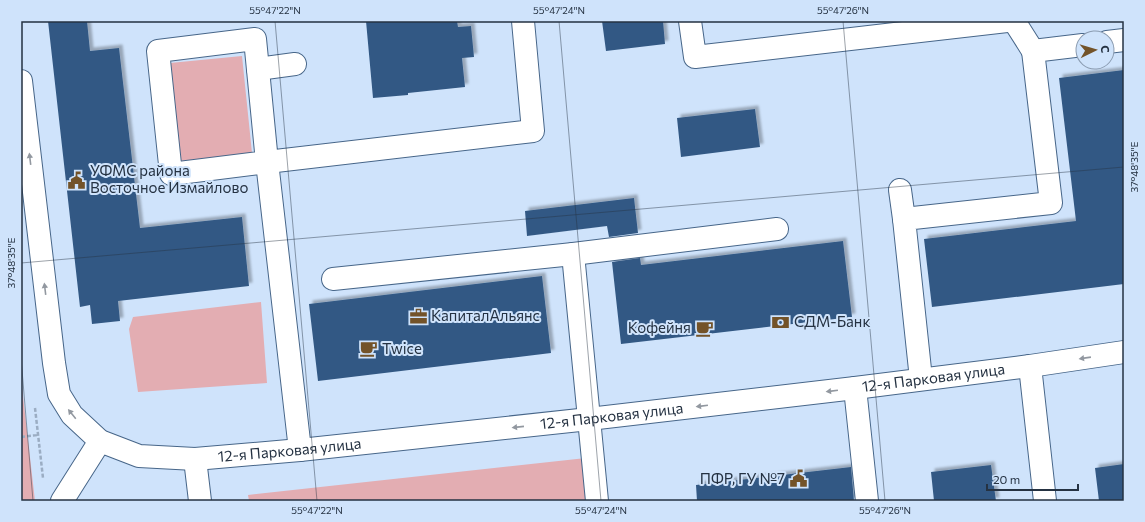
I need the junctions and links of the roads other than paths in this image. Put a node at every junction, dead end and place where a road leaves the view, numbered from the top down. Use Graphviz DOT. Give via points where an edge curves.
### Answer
graph roads {
  1 [pos="523,21"];
  2 [pos="690,21"];
  3 [pos="1007,21"];
  4 [pos="1014,21"];
  5 [pos="254,30"];
  6 [pos="1075,46"];
  7 [pos="1033,51"];
  8 [pos="295,64"];
  9 [pos="258,69"];
  10 [pos="21,81"];
  11 [pos="267,162"];
  12 [pos="900,190"];
  13 [pos="904,219"];
  14 [pos="777,229"];
  15 [pos="573,254"];
  16 [pos="333,279"];
  17 [pos="1124,352"];
  18 [pos="1030,366"];
  19 [pos="921,379"];
  20 [pos="856,388"];
  21 [pos="590,420"];
  22 [pos="100,441"];
  23 [pos="300,450"];
  24 [pos="195,459"];
  25 [pos="62,501"];
  26 [pos="200,501"];
  27 [pos="597,501"];
  28 [pos="867,501"];
  29 [pos="1045,501"];
  1 -- 11 [label="street" via="532,131"];
  2 -- 3 [label="street" via="695,57"];
  4 -- 7 [label="street"];
  5 -- 9 [label="street"];
  5 -- 11 [label="street" via="158,51 171,174"];
  6 -- 7 [label="street"];
  7 -- 13 [label="street" via="1051,203"];
  8 -- 9 [label="street"];
  9 -- 11 [label="street"];
  22 -- 10 [label="street, one-way" via="72,415 59,394"];
  11 -- 23 [label="street"];
  12 -- 13 [label="street"];
  13 -- 19 [label="street"];
  14 -- 15 [label="street"];
  15 -- 16 [label="street"];
  15 -- 21 [label="street"];
  17 -- 18 [label="street, 12-я Парковая улица, one-way"];
  18 -- 19 [label="street, 12-я Парковая улица"];
  18 -- 29 [label="street"];
  19 -- 20 [label="street, 12-я Парковая улица"];
  20 -- 21 [label="street, 12-я Парковая улица, one-way"];
  20 -- 28 [label="street"];
  21 -- 23 [label="street, 12-я Парковая улица, one-way"];
  21 -- 27 [label="street"];
  22 -- 24 [label="street, 12-я Парковая улица" via="139,456"];
  22 -- 25 [label="street"];
  23 -- 24 [label="street, 12-я Парковая улица"];
  24 -- 26 [label="street"];
}
